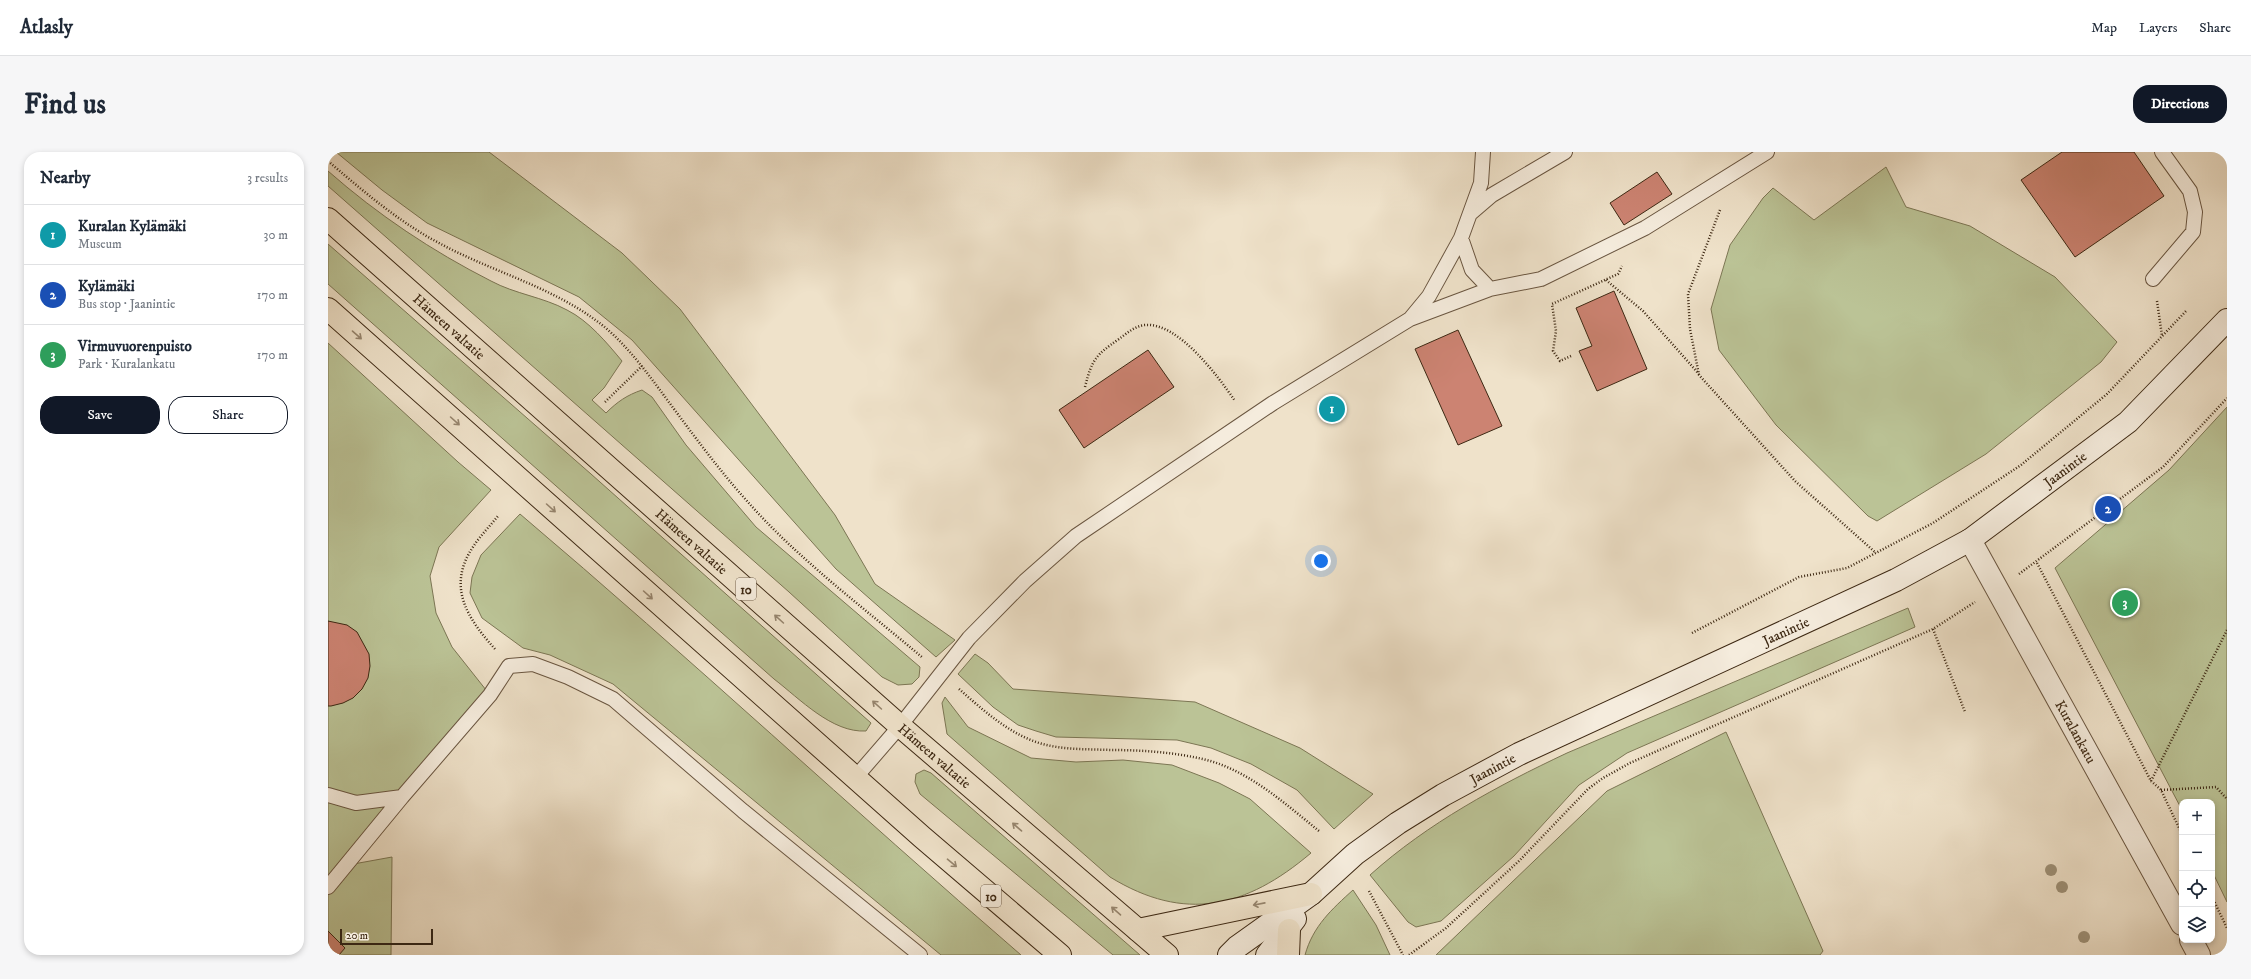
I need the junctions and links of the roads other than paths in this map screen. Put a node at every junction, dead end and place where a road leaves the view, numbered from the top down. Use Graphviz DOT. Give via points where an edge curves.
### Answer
graph roads {
  1 [pos="1483,152"];
  2 [pos="1565,152"];
  3 [pos="1767,152"];
  4 [pos="2162,152"];
  5 [pos="1469,215"];
  6 [pos="328,219"];
  7 [pos="1461,238"];
  8 [pos="2153,279"];
  9 [pos="1490,289"];
  10 [pos="328,309"];
  11 [pos="1410,319"];
  12 [pos="2227,320"];
  13 [pos="1970,540"];
  14 [pos="900,726"];
  15 [pos="855,778"];
  16 [pos="328,795"];
  17 [pos="402,797"];
  18 [pos="328,887"];
  19 [pos="1311,894"];
  20 [pos="2179,919"];
  21 [pos="1138,930"];
  22 [pos="1289,930"];
  23 [pos="2193,943"];
  24 [pos="920,955"];
  25 [pos="1060,955"];
  26 [pos="1167,955"];
  27 [pos="1228,955"];
  28 [pos="1267,955"];
  29 [pos="1288,955"];
  30 [pos="2199,955"];
  1 -- 5 [label="lane" via="1481,183"];
  2 -- 5 [label="lane" via="1492,195"];
  3 -- 9 [label="lane" via="1645,228 1541,279"];
  4 -- 8 [label="lane" via="2190,191 2195,212 2193,232"];
  5 -- 7 [label="lane"];
  14 -- 6 [label="highway, Hämeen valtatie / 10, one-way"];
  7 -- 9 [label="lane" via="1472,270"];
  7 -- 11 [label="lane" via="1429,296"];
  9 -- 11 [label="lane"];
  10 -- 15 [label="highway, 10, one-way"];
  11 -- 14 [label="lane" via="1248,419 1052,555 969,638"];
  12 -- 13 [label="main road, Jaanintie" via="2128,422"];
  13 -- 19 [label="main road, Jaanintie" via="1896,580 1519,754 1398,822 1355,854"];
  13 -- 20 [label="main road, Kuralankatu"];
  14 -- 15 [label="lane"];
  21 -- 14 [label="highway, Hämeen valtatie / 10, one-way"];
  15 -- 25 [label="highway, 10, one-way"];
  16 -- 17 [label="lane" via="356,803"];
  17 -- 18 [label="lane"];
  17 -- 24 [label="lane" via="490,695 509,666 533,664 568,676 613,699 743,811"];
  19 -- 21 [label="highway, one-way"];
  19 -- 22 [label="main road, Jaanintie"];
  19 -- 27 [label="main road, Jaanintie"];
  21 -- 26 [label="highway, Hämeen valtatie / 10"];
  22 -- 28 [label="main road, Jaanintie"];
  22 -- 29 [label="highway"];
  23 -- 30 [label="main road"];
}
